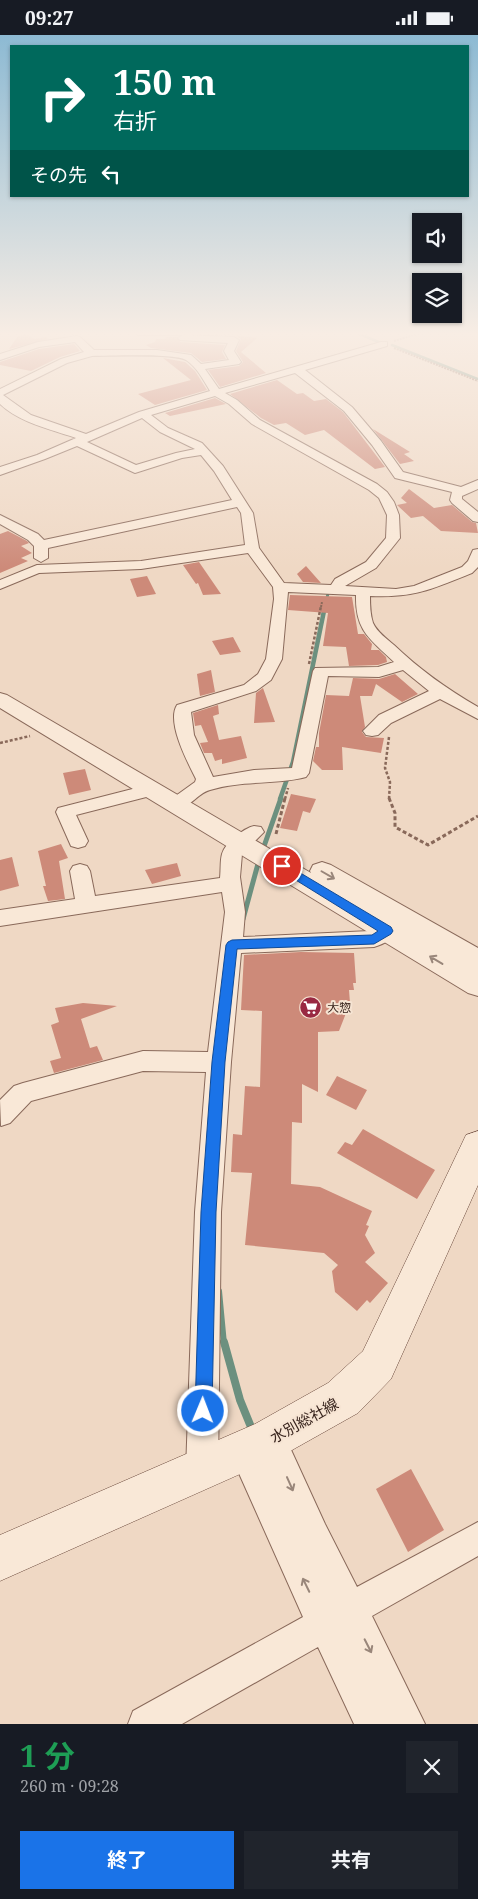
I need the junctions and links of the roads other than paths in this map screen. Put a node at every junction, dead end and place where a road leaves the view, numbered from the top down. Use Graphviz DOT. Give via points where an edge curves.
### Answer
graph roads {
  1 [pos="14,411"];
  2 [pos="157,411"];
  3 [pos="243,411"];
  4 [pos="350,411"];
  5 [pos="143,415"];
  6 [pos="80,439"];
  7 [pos="204,451"];
  8 [pos="0,471"];
  9 [pos="478,484"];
  10 [pos="462,491"];
  11 [pos="241,503"];
  12 [pos="478,517"];
  13 [pos="0,519"];
  14 [pos="41,545"];
  15 [pos="252,548"];
  16 [pos="477,560"];
  17 [pos="37,569"];
  18 [pos="0,585"];
  19 [pos="280,587"];
  20 [pos="331,590"];
  21 [pos="363,593"];
  22 [pos="405,664"];
  23 [pos="0,683"];
  24 [pos="440,692"];
  25 [pos="0,699"];
  26 [pos="478,714"];
  27 [pos="372,731"];
  28 [pos="152,790"];
  29 [pos="190,795"];
  30 [pos="78,841"];
  31 [pos="261,842"];
  32 [pos="80,871"];
  33 [pos="231,883"];
  34 [pos="86,905"];
  35 [pos="0,918"];
  36 [pos="387,931"];
  37 [pos="237,945"];
  38 [pos="478,961"];
  39 [pos="478,985"];
  40 [pos="219,1062"];
  41 [pos="0,1115"];
  42 [pos="478,1146"];
  43 [pos="258,1445"];
  44 [pos="202,1471"];
  45 [pos="478,1538"];
  46 [pos="0,1558"];
  47 [pos="338,1615"];
  48 [pos="146,1724"];
  49 [pos="373,1724"];
  50 [pos="407,1724"];
  1 -- 6 [label="street"];
  2 -- 5 [label="street"];
  3 -- 20 [label="street" via="256,422 373,487 388,502 393,515 393,538 371,565"];
  4 -- 10 [label="street" via="399,475"];
  5 -- 6 [label="street"];
  5 -- 7 [label="street"];
  6 -- 7 [label="street" via="135,469"];
  6 -- 8 [label="street"];
  7 -- 11 [label="street" via="225,476"];
  9 -- 10 [label="street"];
  10 -- 12 [label="street" via="456,495 456,500"];
  11 -- 14 [label="street"];
  11 -- 15 [label="street" via="247,513"];
  13 -- 14 [label="street"];
  14 -- 17 [label="street" via="41,562"];
  15 -- 17 [label="street" via="142,565"];
  15 -- 19 [label="street"];
  16 -- 21 [label="street" via="452,578 417,590"];
  17 -- 18 [label="street"];
  19 -- 20 [label="street"];
  19 -- 29 [label="street" via="274,659 266,677 250,687 183,709 181,715 189,743 205,779"];
  20 -- 21 [label="street"];
  21 -- 22 [label="street" via="366,623"];
  22 -- 24 [label="street"];
  22 -- 29 [label="street" via="379,672 321,671 300,773 254,776"];
  23 -- 29 [label="street"];
  24 -- 26 [label="street"];
  24 -- 27 [label="street" via="385,719"];
  25 -- 28 [label="street"];
  28 -- 29 [label="street"];
  28 -- 30 [label="street" via="65,812"];
  29 -- 31 [label="street"];
  31 -- 33 [label="street" via="232,852"];
  31 -- 36 [label="street"];
  31 -- 38 [label="street, one-way"];
  32 -- 34 [label="street"];
  33 -- 34 [label="street"];
  33 -- 37 [label="street"];
  34 -- 35 [label="street"];
  36 -- 37 [label="street" via="374,939"];
  39 -- 36 [label="street, one-way"];
  37 -- 40 [label="street"];
  40 -- 41 [label="street" via="143,1061 23,1093"];
  40 -- 44 [label="street" via="208,1212"];
  42 -- 43 [label="main road, 水別総社線" via="377,1365 343,1398"];
  43 -- 44 [label="main road, 水別総社線"];
  43 -- 47 [label="street"];
  44 -- 46 [label="main road, 水別総社線"];
  45 -- 47 [label="street"];
  47 -- 48 [label="street"];
  47 -- 49 [label="street"];
  47 -- 50 [label="street, one-way"];
}
